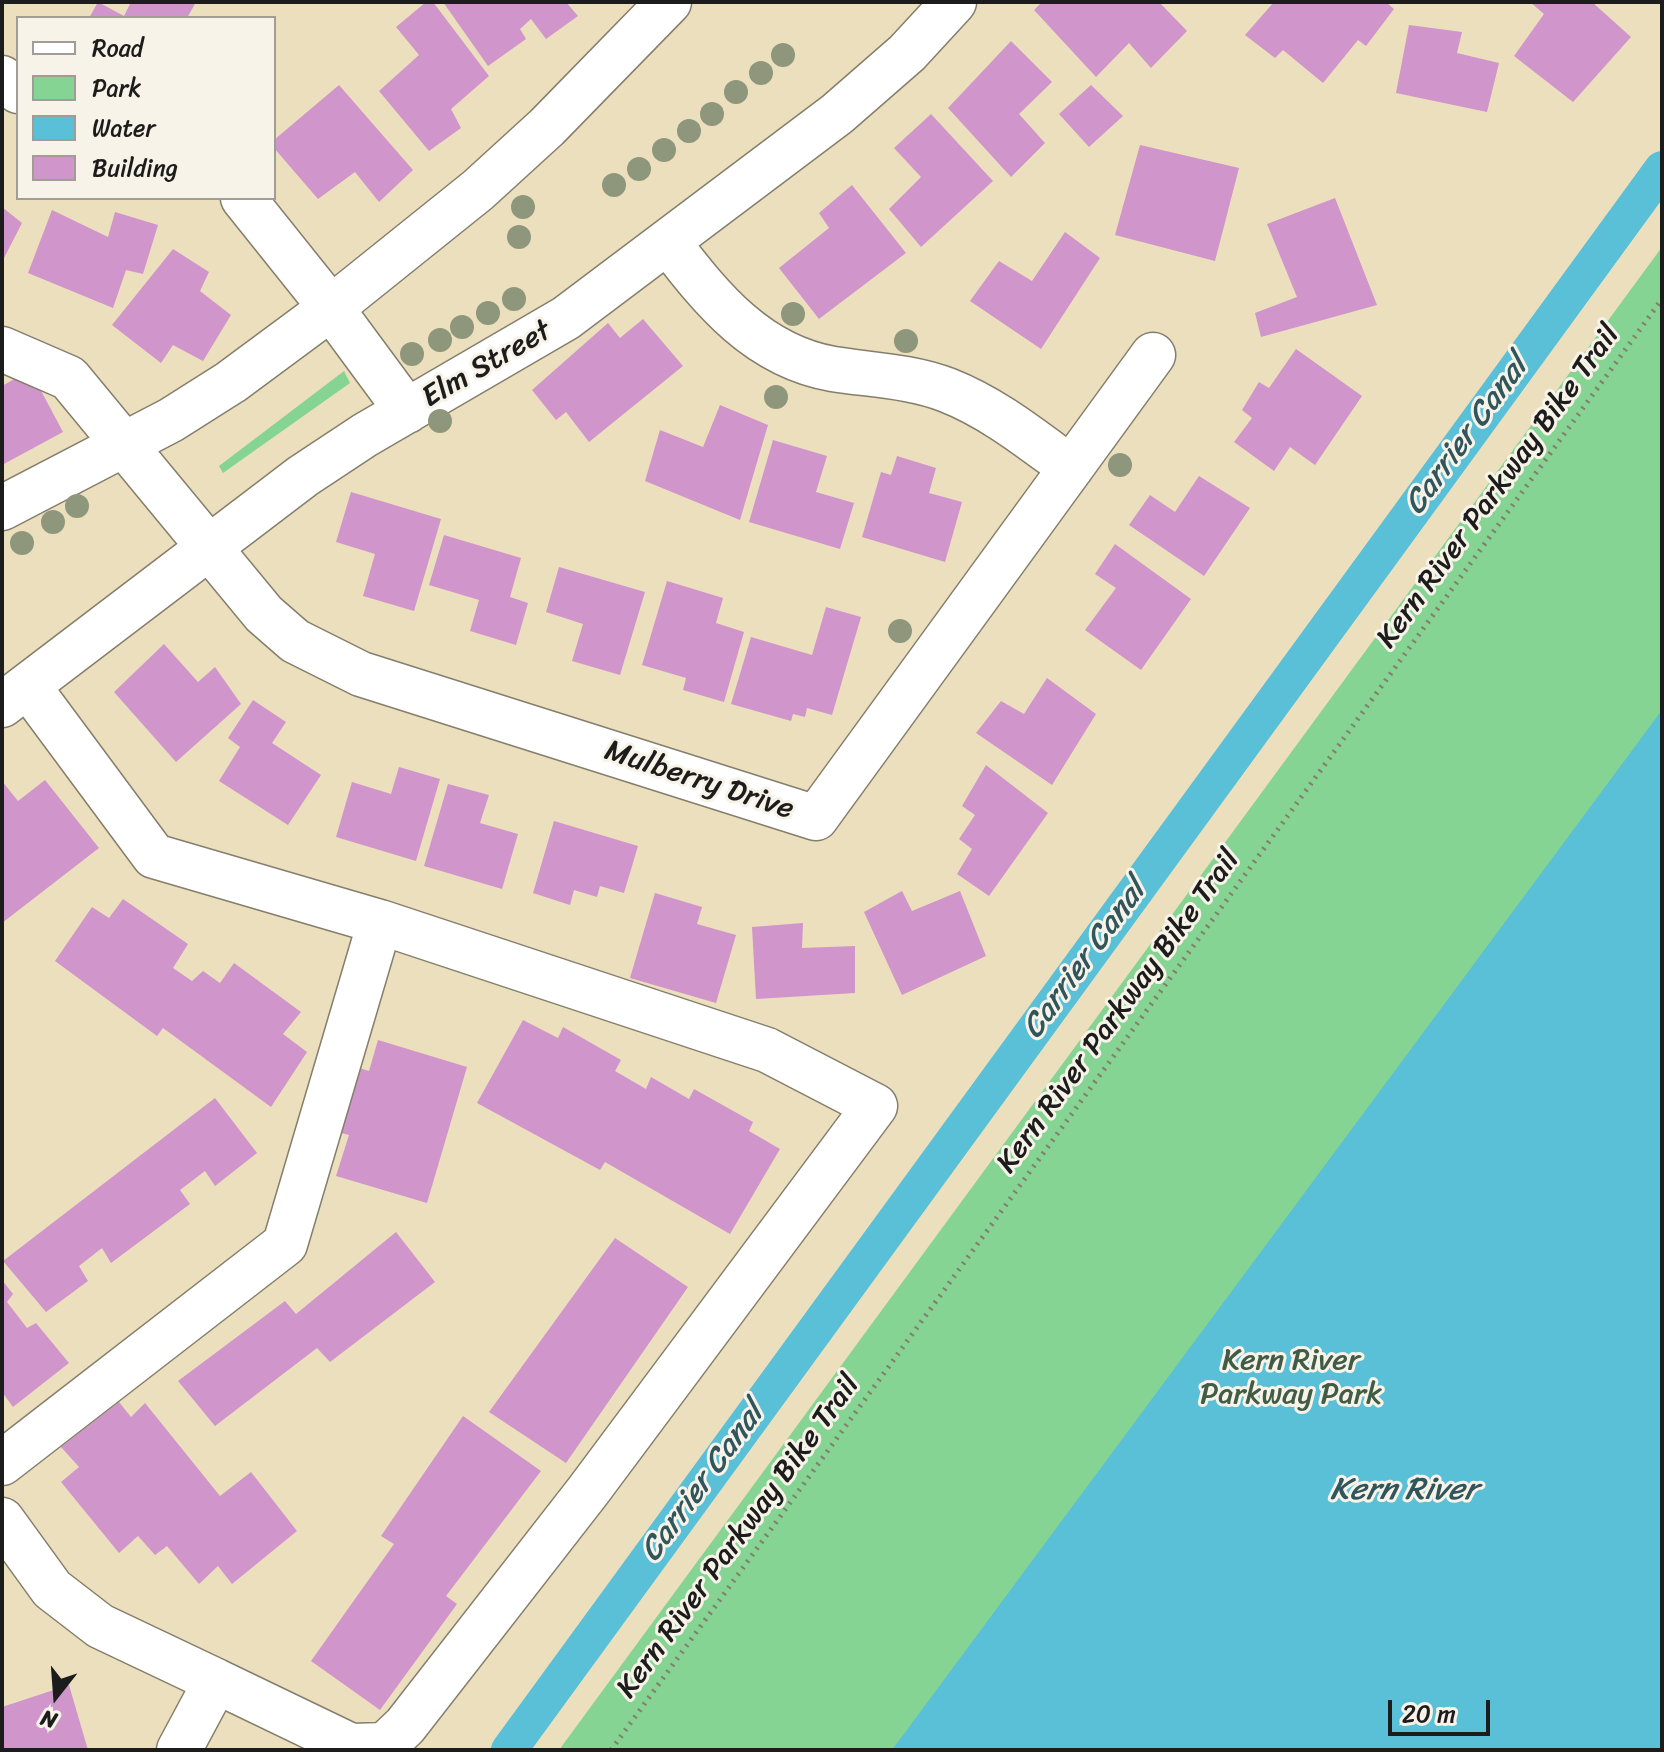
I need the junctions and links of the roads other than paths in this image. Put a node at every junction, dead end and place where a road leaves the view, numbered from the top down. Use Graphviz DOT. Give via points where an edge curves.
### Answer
graph roads {
  1 [pos="669,2"];
  2 [pos="954,2"];
  3 [pos="245,200"];
  4 [pos="668,242"];
  5 [pos="331,308"];
  6 [pos="2,349"];
  7 [pos="1153,355"];
  8 [pos="407,411"];
  9 [pos="127,443"];
  10 [pos="1071,468"];
  11 [pos="2,508"];
  12 [pos="210,547"];
  13 [pos="15,695"];
  14 [pos="380,922"];
  15 [pos="2,1463"];
  16 [pos="2,1520"];
  17 [pos="216,1681"];
  18 [pos="179,1750"];
  1 -- 5 [label="street" via="489,180"];
  2 -- 4 [label="street, Elm Street" via="907,53 837,114"];
  3 -- 5 [label="street"];
  4 -- 8 [label="street, Elm Street" via="566,318"];
  4 -- 10 [label="street" via="719,306 758,338 830,368 945,389 989,410"];
  5 -- 8 [label="street"];
  5 -- 9 [label="street" via="231,382"];
  6 -- 9 [label="street" via="69,378"];
  7 -- 10 [label="street, Mulberry Drive"];
  8 -- 12 [label="street, Elm Street" via="303,476"];
  9 -- 11 [label="street"];
  9 -- 12 [label="street"];
  10 -- 12 [label="street, Mulberry Drive" via="816,818 335,664 295,641 264,614"];
  12 -- 13 [label="street, Elm Street"];
  13 -- 14 [label="street" via="154,856"];
  14 -- 15 [label="street" via="285,1244"];
  14 -- 17 [label="street" via="767,1050 875,1106 588,1491 385,1745 351,1746"];
  16 -- 17 [label="street" via="52,1589 100,1626"];
  17 -- 18 [label="street"];
}
